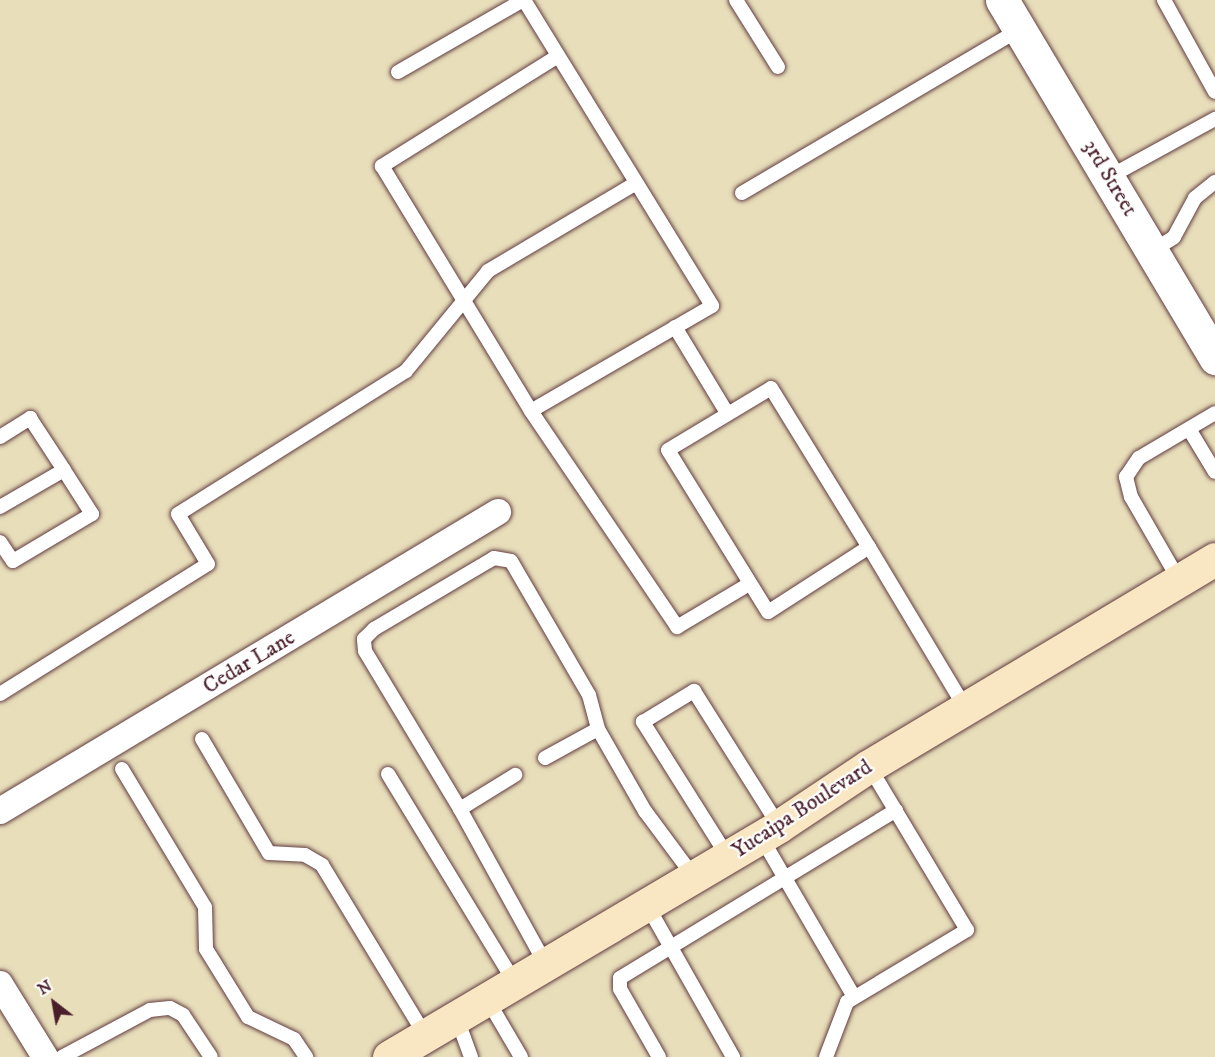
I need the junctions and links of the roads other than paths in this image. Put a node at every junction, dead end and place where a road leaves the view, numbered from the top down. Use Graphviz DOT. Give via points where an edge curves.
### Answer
graph roads {
  1 [pos="524,0"];
  2 [pos="738,0"];
  3 [pos="1002,0"];
  4 [pos="1164,0"];
  5 [pos="1020,29"];
  6 [pos="558,56"];
  7 [pos="778,67"];
  8 [pos="398,72"];
  9 [pos="1215,92"];
  10 [pos="1215,119"];
  11 [pos="1109,177"];
  12 [pos="1215,182"];
  13 [pos="636,183"];
  14 [pos="742,193"];
  15 [pos="1152,251"];
  16 [pos="462,300"];
  17 [pos="675,327"];
  18 [pos="1215,358"];
  19 [pos="531,411"];
  20 [pos="727,413"];
  21 [pos="1215,413"];
  22 [pos="1190,429"];
  23 [pos="0,436"];
  24 [pos="64,470"];
  25 [pos="1215,472"];
  26 [pos="0,507"];
  27 [pos="498,512"];
  28 [pos="0,542"];
  29 [pos="869,547"];
  30 [pos="1215,560"];
  31 [pos="1179,580"];
  32 [pos="749,584"];
  33 [pos="0,694"];
  34 [pos="966,709"];
  35 [pos="598,729"];
  36 [pos="202,739"];
  37 [pos="545,758"];
  38 [pos="870,766"];
  39 [pos="122,769"];
  40 [pos="388,774"];
  41 [pos="515,775"];
  42 [pos="460,809"];
  43 [pos="896,810"];
  44 [pos="0,811"];
  45 [pos="770,831"];
  46 [pos="728,857"];
  47 [pos="694,877"];
  48 [pos="786,877"];
  49 [pos="647,905"];
  50 [pos="670,947"];
  51 [pos="544,963"];
  52 [pos="0,984"];
  53 [pos="500,990"];
  54 [pos="854,997"];
  55 [pos="456,1016"];
  56 [pos="425,1035"];
  57 [pos="45,1057"];
  58 [pos="62,1057"];
  59 [pos="210,1057"];
  60 [pos="306,1057"];
  61 [pos="389,1057"];
  62 [pos="471,1057"];
  63 [pos="521,1057"];
  64 [pos="659,1057"];
  65 [pos="733,1057"];
  66 [pos="826,1057"];
  1 -- 6 [label="lane"];
  1 -- 8 [label="lane"];
  2 -- 7 [label="lane"];
  3 -- 5 [label="street, 3rd Street"];
  4 -- 9 [label="lane"];
  5 -- 11 [label="street, 3rd Street"];
  5 -- 14 [label="lane"];
  6 -- 13 [label="lane"];
  6 -- 16 [label="lane" via="382,166"];
  10 -- 11 [label="lane"];
  11 -- 15 [label="street, 3rd Street"];
  12 -- 15 [label="lane" via="1196,198 1174,237"];
  13 -- 16 [label="lane" via="488,270"];
  13 -- 17 [label="lane" via="712,306"];
  15 -- 18 [label="street, 3rd Street"];
  16 -- 19 [label="lane"];
  16 -- 33 [label="lane" via="406,370 178,514 208,564"];
  17 -- 19 [label="lane"];
  17 -- 20 [label="lane"];
  19 -- 32 [label="lane" via="676,627"];
  20 -- 29 [label="lane" via="771,388"];
  20 -- 32 [label="lane" via="668,450"];
  21 -- 22 [label="lane"];
  22 -- 25 [label="lane"];
  22 -- 31 [label="lane" via="1139,458 1126,477 1131,497"];
  23 -- 24 [label="lane" via="30,418"];
  24 -- 26 [label="lane"];
  24 -- 28 [label="lane" via="92,514 13,561"];
  27 -- 44 [label="street, Cedar Lane"];
  29 -- 32 [label="lane" via="768,612"];
  29 -- 34 [label="lane"];
  30 -- 31 [label="main road, Yucaipa Boulevard"];
  31 -- 34 [label="main road, Yucaipa Boulevard"];
  34 -- 38 [label="main road, Yucaipa Boulevard"];
  35 -- 37 [label="lane"];
  35 -- 42 [label="lane" via="589,695 511,561 494,558 374,629 364,639 365,651"];
  35 -- 47 [label="lane" via="645,811"];
  36 -- 56 [label="lane" via="269,854 304,855 322,866"];
  38 -- 43 [label="lane"];
  38 -- 45 [label="main road, Yucaipa Boulevard"];
  39 -- 60 [label="lane" via="205,907 206,949 248,1017 294,1039"];
  40 -- 53 [label="lane"];
  41 -- 42 [label="lane"];
  42 -- 51 [label="lane"];
  43 -- 48 [label="lane"];
  43 -- 54 [label="lane" via="967,930"];
  45 -- 46 [label="main road, Yucaipa Boulevard"];
  45 -- 46 [label="lane" via="694,691 643,722"];
  45 -- 48 [label="lane"];
  46 -- 47 [label="main road, Yucaipa Boulevard"];
  47 -- 49 [label="main road, Yucaipa Boulevard"];
  48 -- 50 [label="lane"];
  48 -- 54 [label="lane"];
  49 -- 50 [label="lane"];
  49 -- 51 [label="main road, Yucaipa Boulevard"];
  50 -- 64 [label="lane" via="620,978 620,990"];
  50 -- 65 [label="lane"];
  51 -- 53 [label="main road, Yucaipa Boulevard"];
  52 -- 57 [label="street"];
  53 -- 55 [label="main road, Yucaipa Boulevard"];
  53 -- 63 [label="lane"];
  54 -- 66 [label="lane" via="846,1002"];
  55 -- 56 [label="main road, Yucaipa Boulevard"];
  55 -- 62 [label="lane"];
  56 -- 61 [label="main road, Yucaipa Boulevard"];
  58 -- 59 [label="lane" via="150,1010 170,1008 183,1016"];
}
